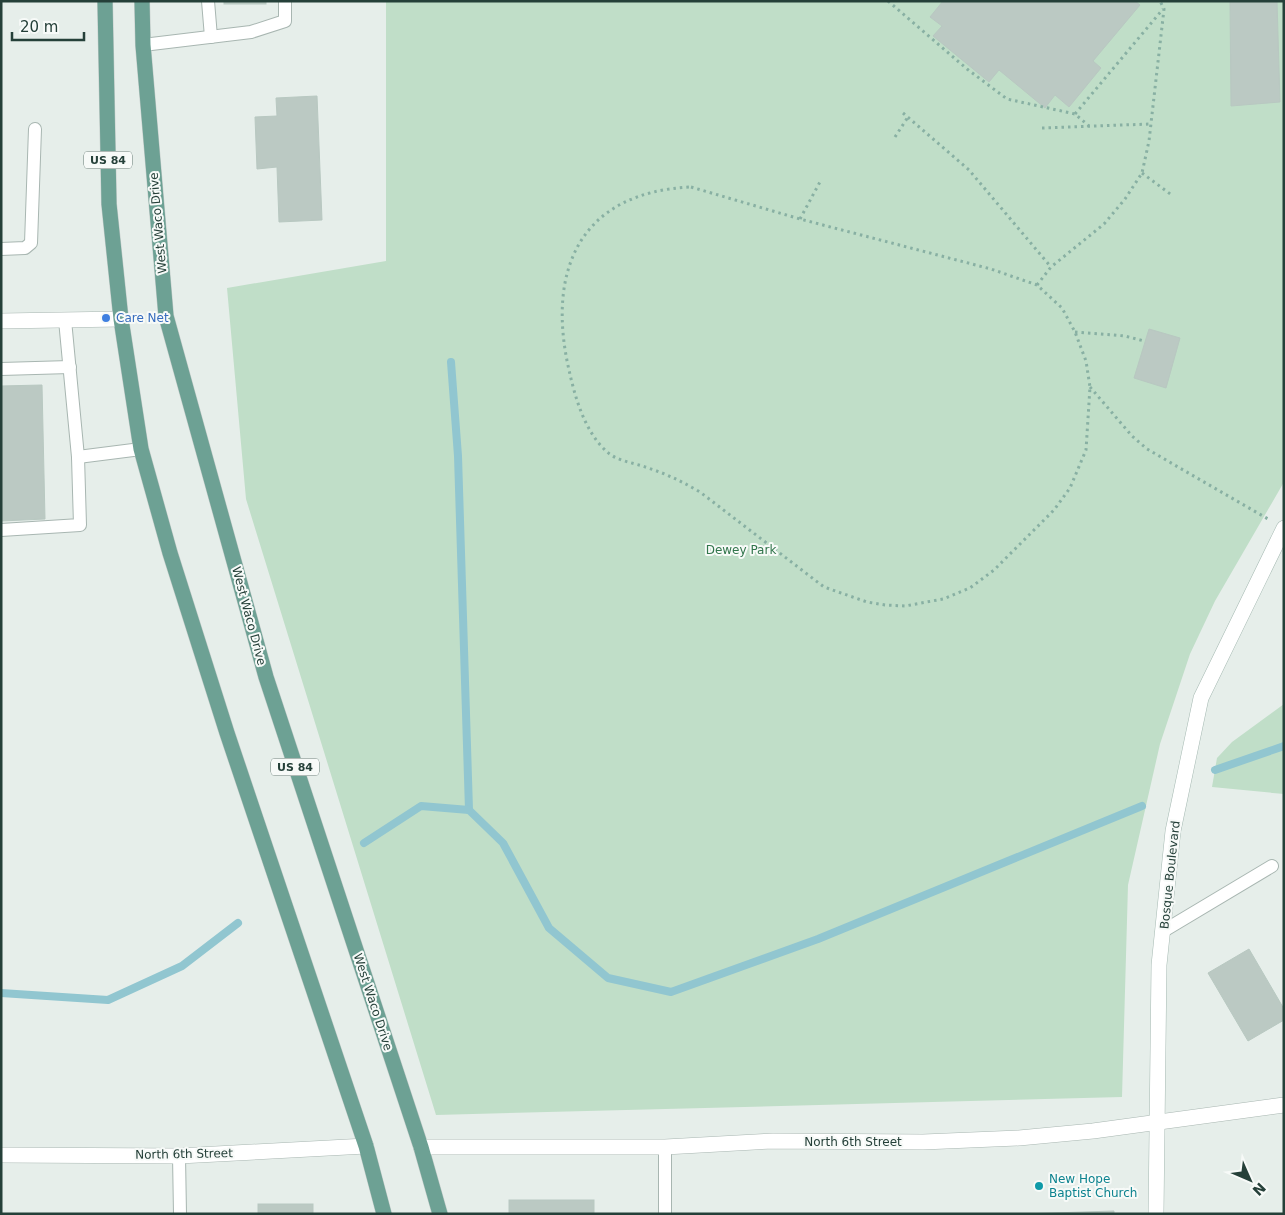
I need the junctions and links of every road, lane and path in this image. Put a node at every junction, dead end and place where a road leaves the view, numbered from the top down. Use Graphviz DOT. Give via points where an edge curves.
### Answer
graph roads {
  1 [pos="106,1"];
  2 [pos="142,1"];
  3 [pos="208,1"];
  4 [pos="285,1"];
  5 [pos="888,1"];
  6 [pos="1160,1"];
  7 [pos="1164,9"];
  8 [pos="211,37"];
  9 [pos="143,45"];
  10 [pos="903,113"];
  11 [pos="1075,114"];
  12 [pos="908,117"];
  13 [pos="1150,124"];
  14 [pos="1089,126"];
  15 [pos="1042,128"];
  16 [pos="35,129"];
  17 [pos="895,137"];
  18 [pos="1142,173"];
  19 [pos="822,180"];
  20 [pos="1172,196"];
  21 [pos="800,219"];
  22 [pos="1,249"];
  23 [pos="1051,267"];
  24 [pos="1037,285"];
  25 [pos="121,319"];
  26 [pos="65,320"];
  27 [pos="1,321"];
  28 [pos="1075,332"];
  29 [pos="1144,341"];
  30 [pos="70,366"];
  31 [pos="1,369"];
  32 [pos="1090,386"];
  33 [pos="141,449"];
  34 [pos="78,457"];
  35 [pos="1284,528"];
  36 [pos="1,530"];
  37 [pos="1272,866"];
  38 [pos="1165,930"];
  39 [pos="1284,1105"];
  40 [pos="1157,1123"];
  41 [pos="366,1146"];
  42 [pos="421,1147"];
  43 [pos="665,1148"];
  44 [pos="1,1155"];
  45 [pos="179,1156"];
  46 [pos="180,1214"];
  47 [pos="384,1214"];
  48 [pos="440,1214"];
  49 [pos="665,1214"];
  50 [pos="1156,1214"];
  1 -- 25 [label="main road, US 84" via="109,204"];
  2 -- 9 [label="main road, West Waco Drive / US 84"];
  3 -- 8 [label="lane"];
  4 -- 8 [label="lane" via="285,21 251,32"];
  5 -- 11 [label="path" via="1007,99"];
  6 -- 7 [label="path"];
  7 -- 11 [label="path"];
  7 -- 13 [label="path"];
  8 -- 9 [label="lane"];
  9 -- 42 [label="main road, West Waco Drive / US 84" via="166,316 266,677"];
  10 -- 12 [label="path"];
  11 -- 14 [label="path"];
  12 -- 17 [label="path"];
  12 -- 23 [label="path" via="968,170"];
  13 -- 14 [label="path"];
  13 -- 18 [label="path" via="1150,141"];
  14 -- 15 [label="path"];
  16 -- 22 [label="lane" via="31,243 25,248"];
  18 -- 20 [label="path"];
  18 -- 23 [label="path" via="1104,224"];
  19 -- 21 [label="path"];
  21 -- 24 [label="path" via="991,269"];
  21 -- 32 [label="path" via="691,187 656,190 618,206 594,223 573,252 564,288 563,332 578,402 586,422 605,450 614,457 681,480 824,587 867,602 905,606 957,595 988,574 1016,550 1070,488 1086,450"];
  23 -- 24 [label="path"];
  24 -- 28 [label="path" via="1062,308"];
  25 -- 26 [label="street"];
  25 -- 33 [label="main road, US 84"];
  26 -- 27 [label="street"];
  26 -- 30 [label="lane"];
  28 -- 29 [label="path" via="1125,336"];
  28 -- 32 [label="path" via="1086,361"];
  30 -- 31 [label="lane"];
  30 -- 34 [label="lane"];
  32 -- 35 [label="path" via="1147,449"];
  33 -- 34 [label="lane"];
  33 -- 41 [label="main road, US 84" via="227,733"];
  34 -- 36 [label="lane" via="80,525"];
  35 -- 38 [label="street, Bosque Boulevard" via="1201,698 1173,831"];
  37 -- 38 [label="lane"];
  38 -- 40 [label="street, Bosque Boulevard" via="1160,965"];
  39 -- 40 [label="street, North 6th Street"];
  40 -- 43 [label="street, North 6th Street" via="1009,1138 923,1142 773,1141"];
  40 -- 50 [label="street, Bosque Boulevard"];
  41 -- 45 [label="street, North 6th Street"];
  41 -- 47 [label="main road, US 84"];
  42 -- 43 [label="street, North 6th Street"];
  42 -- 48 [label="main road, West Waco Drive / US 84"];
  43 -- 49 [label="lane"];
  44 -- 45 [label="street, North 6th Street"];
  45 -- 46 [label="lane"];
}
